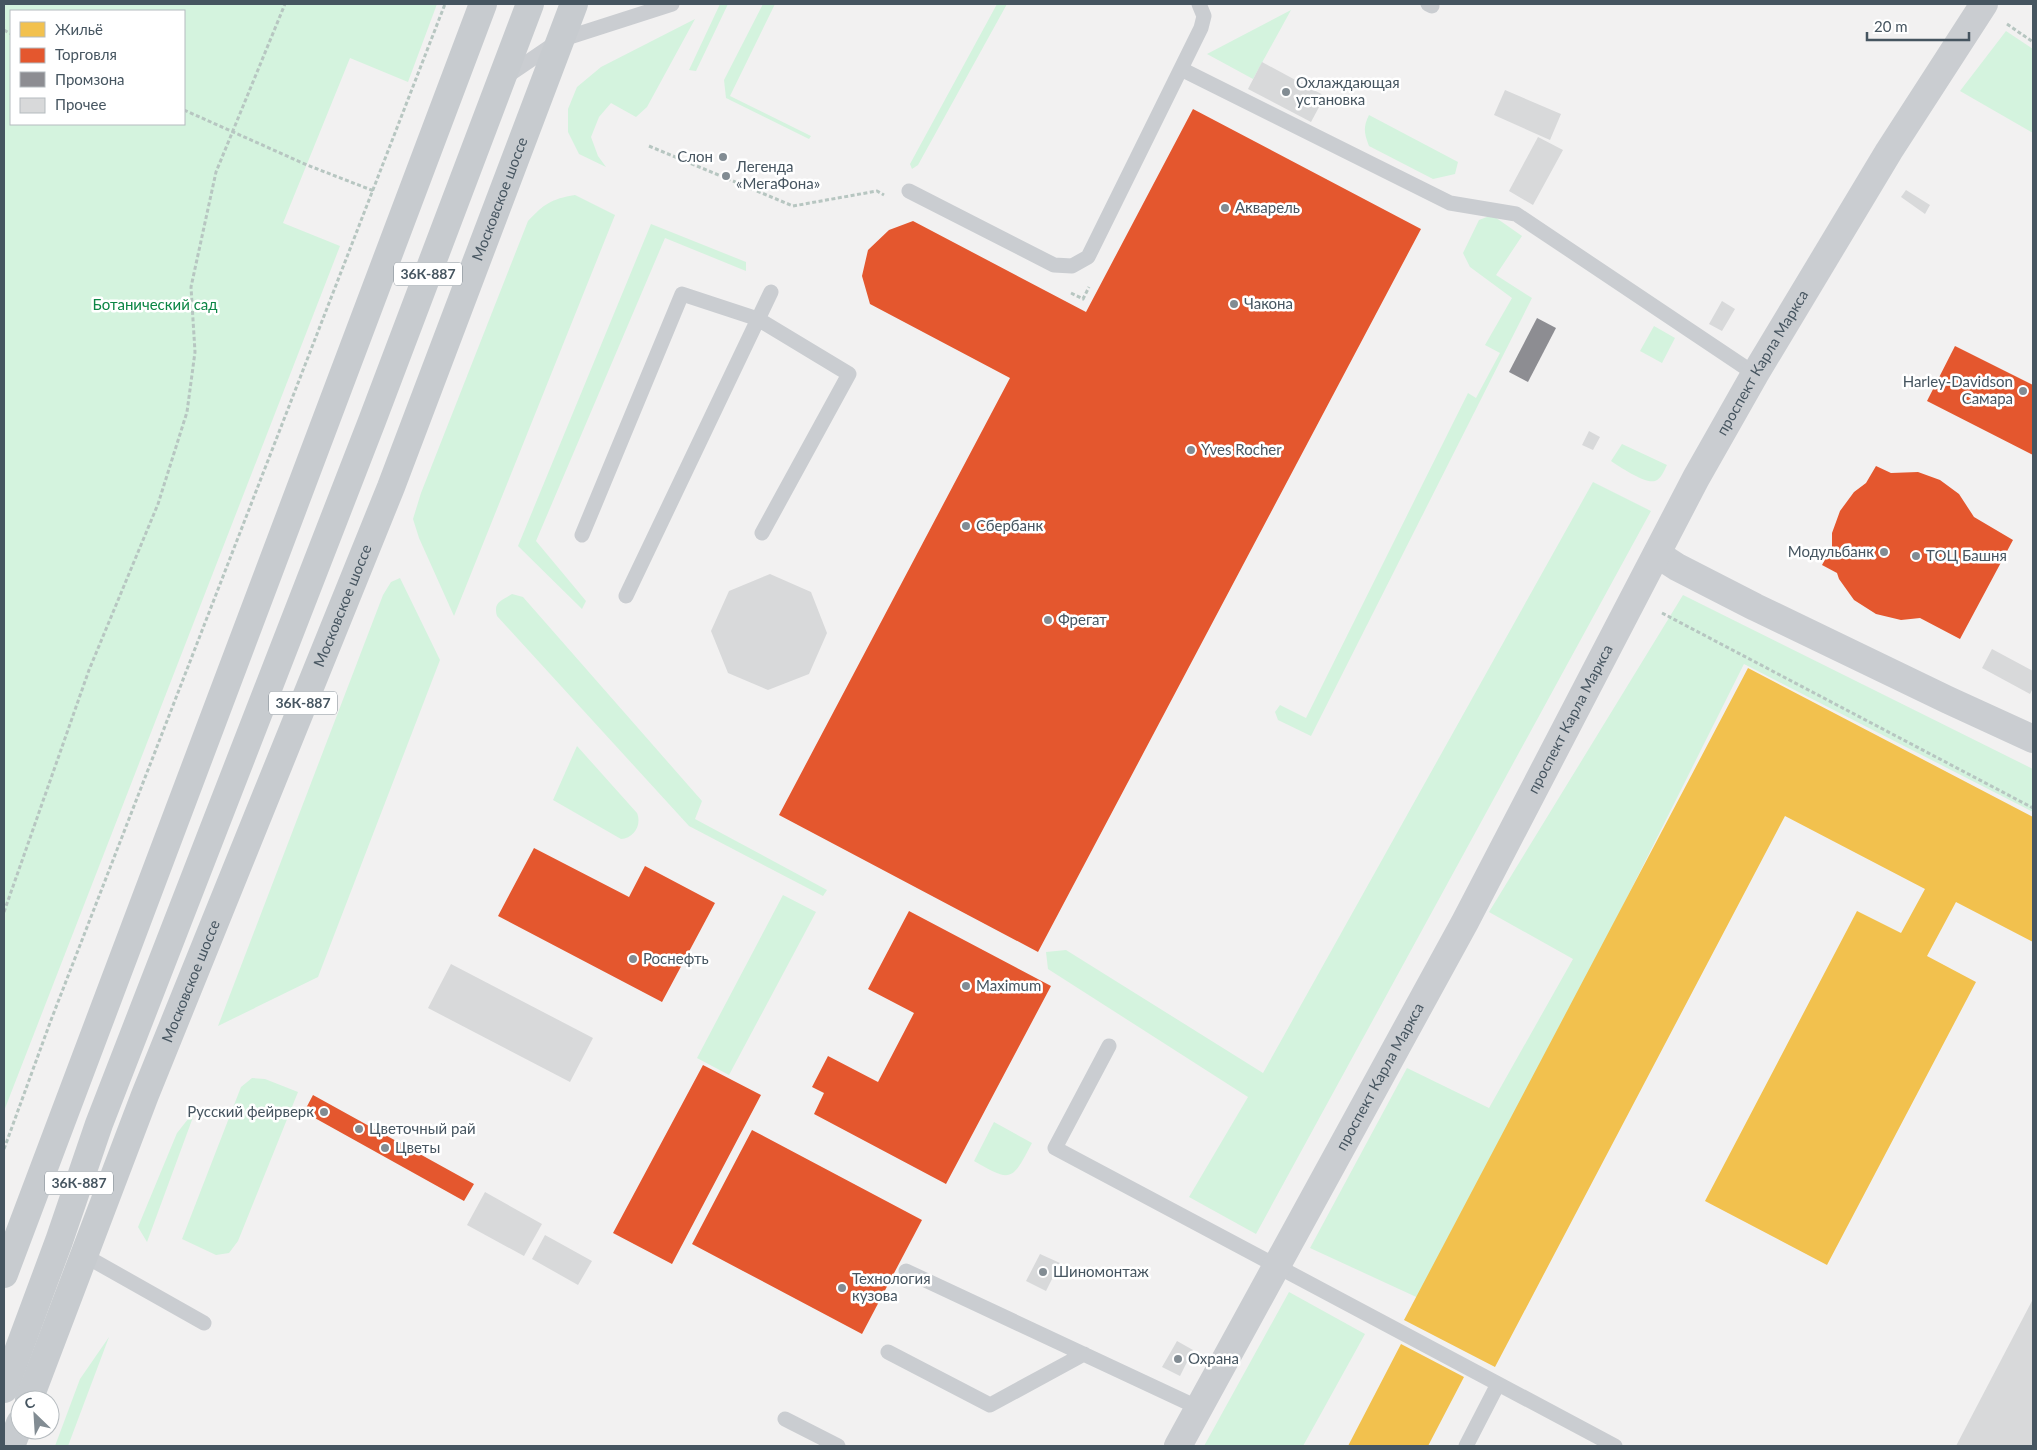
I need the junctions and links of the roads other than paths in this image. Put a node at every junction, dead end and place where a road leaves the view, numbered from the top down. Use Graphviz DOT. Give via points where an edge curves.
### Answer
graph roads {
  1 [pos="483,4"];
  2 [pos="530,4"];
  3 [pos="574,4"];
  4 [pos="672,4"];
  5 [pos="1199,4"];
  6 [pos="1984,4"];
  7 [pos="560,40"];
  8 [pos="1181,69"];
  9 [pos="500,80"];
  10 [pos="909,191"];
  11 [pos="771,292"];
  12 [pos="758,319"];
  13 [pos="1755,374"];
  14 [pos="762,533"];
  15 [pos="582,535"];
  16 [pos="1657,554"];
  17 [pos="626,596"];
  18 [pos="2033,739"];
  19 [pos="1109,1046"];
  20 [pos="59,1241"];
  21 [pos="83,1254"];
  22 [pos="1277,1267"];
  23 [pos="906,1271"];
  24 [pos="4,1274"];
  25 [pos="204,1323"];
  26 [pos="888,1352"];
  27 [pos="1084,1354"];
  28 [pos="1498,1384"];
  29 [pos="4,1389"];
  30 [pos="33,1390"];
  31 [pos="1199,1408"];
  32 [pos="785,1419"];
  33 [pos="838,1446"];
  34 [pos="1178,1446"];
  35 [pos="1466,1446"];
  36 [pos="1615,1446"];
  1 -- 24 [label="main road, 36К-887"];
  2 -- 9 [label="main road, 36К-887"];
  3 -- 7 [label="main road, Московское шоссе / 36К-887"];
  4 -- 7 [label="lane"];
  5 -- 8 [label="lane" via="1204,16 1202,28"];
  6 -- 13 [label="street, проспект Карла Маркса" via="1889,151"];
  7 -- 9 [label="lane"];
  7 -- 21 [label="main road, Московское шоссе / 36К-887" via="391,487"];
  8 -- 10 [label="lane" via="1088,257 1072,266 1054,266"];
  8 -- 13 [label="lane" via="1450,203 1516,214"];
  9 -- 20 [label="main road, 36К-887" via="372,421 99,1124"];
  11 -- 12 [label="lane"];
  12 -- 14 [label="lane" via="849,374"];
  12 -- 15 [label="lane" via="682,294"];
  12 -- 17 [label="lane"];
  13 -- 16 [label="street, проспект Карла Маркса"];
  16 -- 18 [label="street" via="1755,607"];
  16 -- 22 [label="street, проспект Карла Маркса" via="1465,922"];
  19 -- 22 [label="lane" via="1055,1148"];
  20 -- 21 [label="lane"];
  20 -- 29 [label="main road, 36К-887"];
  21 -- 25 [label="lane"];
  21 -- 30 [label="main road, Московское шоссе / 36К-887"];
  22 -- 28 [label="lane"];
  22 -- 31 [label="street, проспект Карла Маркса"];
  23 -- 27 [label="lane"];
  26 -- 27 [label="lane" via="990,1405"];
  27 -- 31 [label="lane"];
  28 -- 35 [label="lane"];
  28 -- 36 [label="lane"];
  31 -- 34 [label="street, проспект Карла Маркса"];
  32 -- 33 [label="lane"];
}
